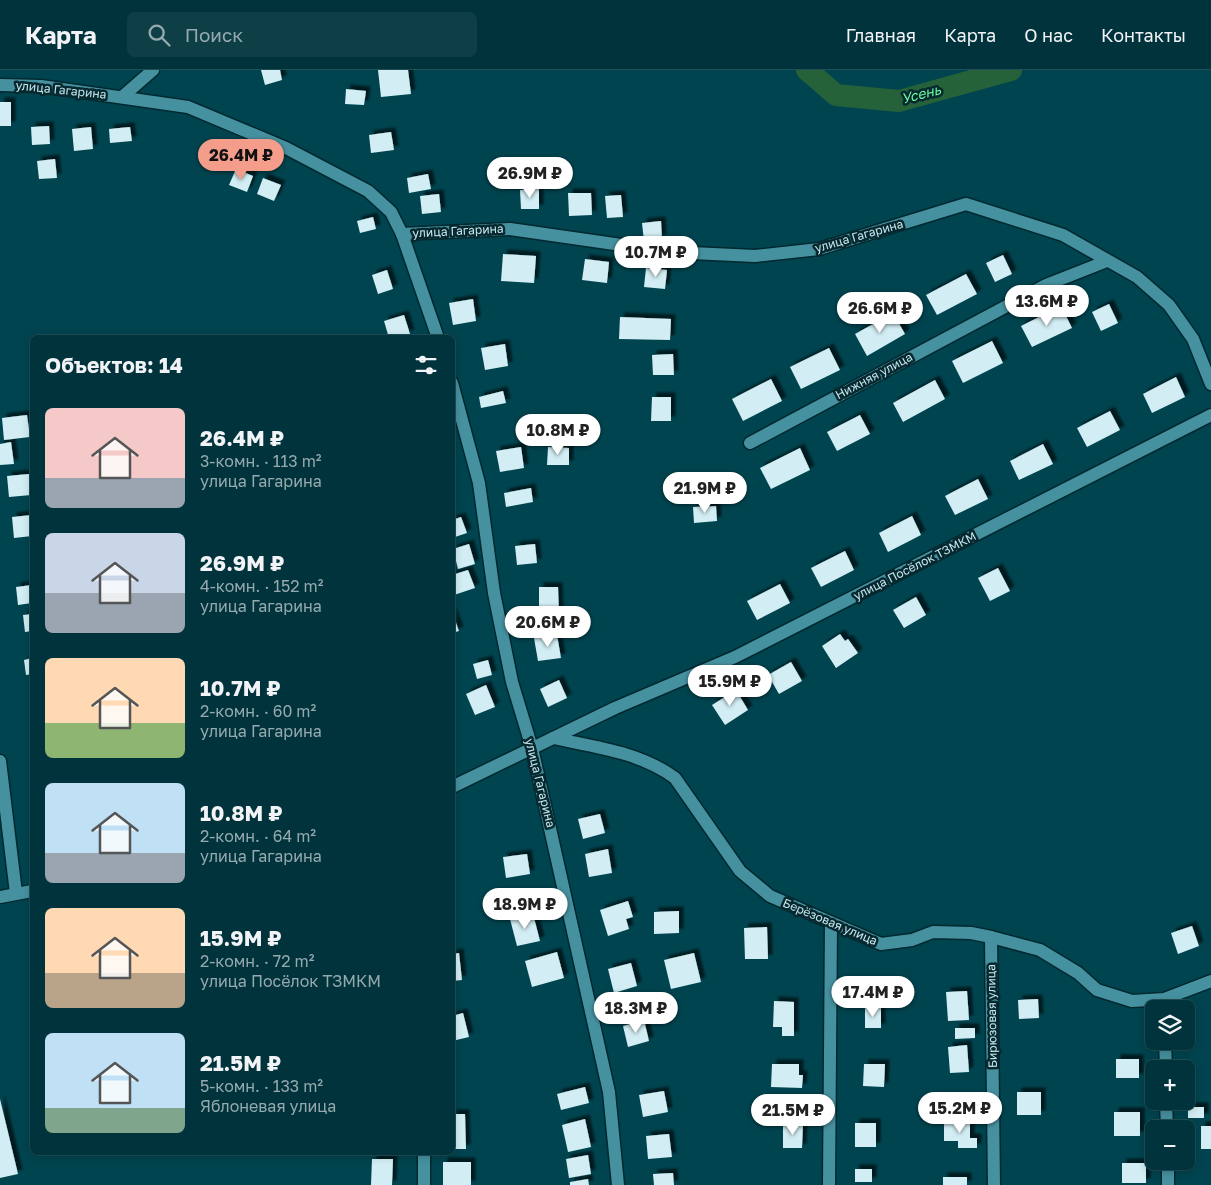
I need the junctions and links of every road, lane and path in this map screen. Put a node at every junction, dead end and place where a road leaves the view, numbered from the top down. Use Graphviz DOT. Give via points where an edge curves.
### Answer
graph roads {
  1 [pos="153,70"];
  2 [pos="0,85"];
  3 [pos="122,97"];
  4 [pos="402,234"];
  5 [pos="1107,260"];
  6 [pos="437,335"];
  7 [pos="1211,384"];
  8 [pos="455,394"];
  9 [pos="1211,415"];
  10 [pos="750,443"];
  11 [pos="553,738"];
  12 [pos="532,748"];
  13 [pos="0,761"];
  14 [pos="455,786"];
  15 [pos="30,890"];
  16 [pos="16,893"];
  17 [pos="0,897"];
  18 [pos="831,923"];
  19 [pos="991,937"];
  20 [pos="1211,981"];
  21 [pos="1172,1000"];
  22 [pos="1145,1002"];
  23 [pos="424,1155"];
  24 [pos="1168,1170"];
  25 [pos="424,1185"];
  26 [pos="618,1185"];
  27 [pos="830,1185"];
  28 [pos="994,1185"];
  29 [pos="1168,1185"];
  1 -- 3 [label="street, улица Гагарина"];
  2 -- 3 [label="street, улица Гагарина" via="41,86"];
  3 -- 4 [label="street, улица Гагарина" via="188,107 286,148 368,191 391,212"];
  4 -- 5 [label="street, улица Гагарина" via="510,229 670,252 755,256 819,249 966,204 1063,235"];
  4 -- 6 [label="street, улица Гагарина"];
  5 -- 7 [label="street, улица Гагарина" via="1137,278 1169,305 1193,339"];
  5 -- 10 [label="street, Нижняя улица" via="1046,285"];
  8 -- 12 [label="street, улица Гагарина" via="479,483 494,592 512,682"];
  9 -- 11 [label="street, улица Посёлок ТЗМКМ" via="735,657"];
  11 -- 12 [label="street, улица Посёлок ТЗМКМ"];
  11 -- 18 [label="street, Берёзовая улица" via="633,756 662,768 675,778 740,871 770,896"];
  12 -- 14 [label="street, улица Посёлок ТЗМКМ"];
  12 -- 26 [label="street, улица Гагарина" via="609,1092"];
  13 -- 16 [label="street"];
  15 -- 16 [label="street"];
  16 -- 17 [label="street"];
  18 -- 19 [label="street, Берёзовая улица" via="881,944 912,940 933,932"];
  18 -- 27 [label="street"];
  19 -- 22 [label="street, Берёзовая улица" via="1040,950 1078,973 1097,990"];
  19 -- 28 [label="street, Бирюзовая улица"];
  20 -- 21 [label="street, Берёзовая улица"];
  23 -- 25 [label="street"];
  24 -- 29 [label="street"];
}
